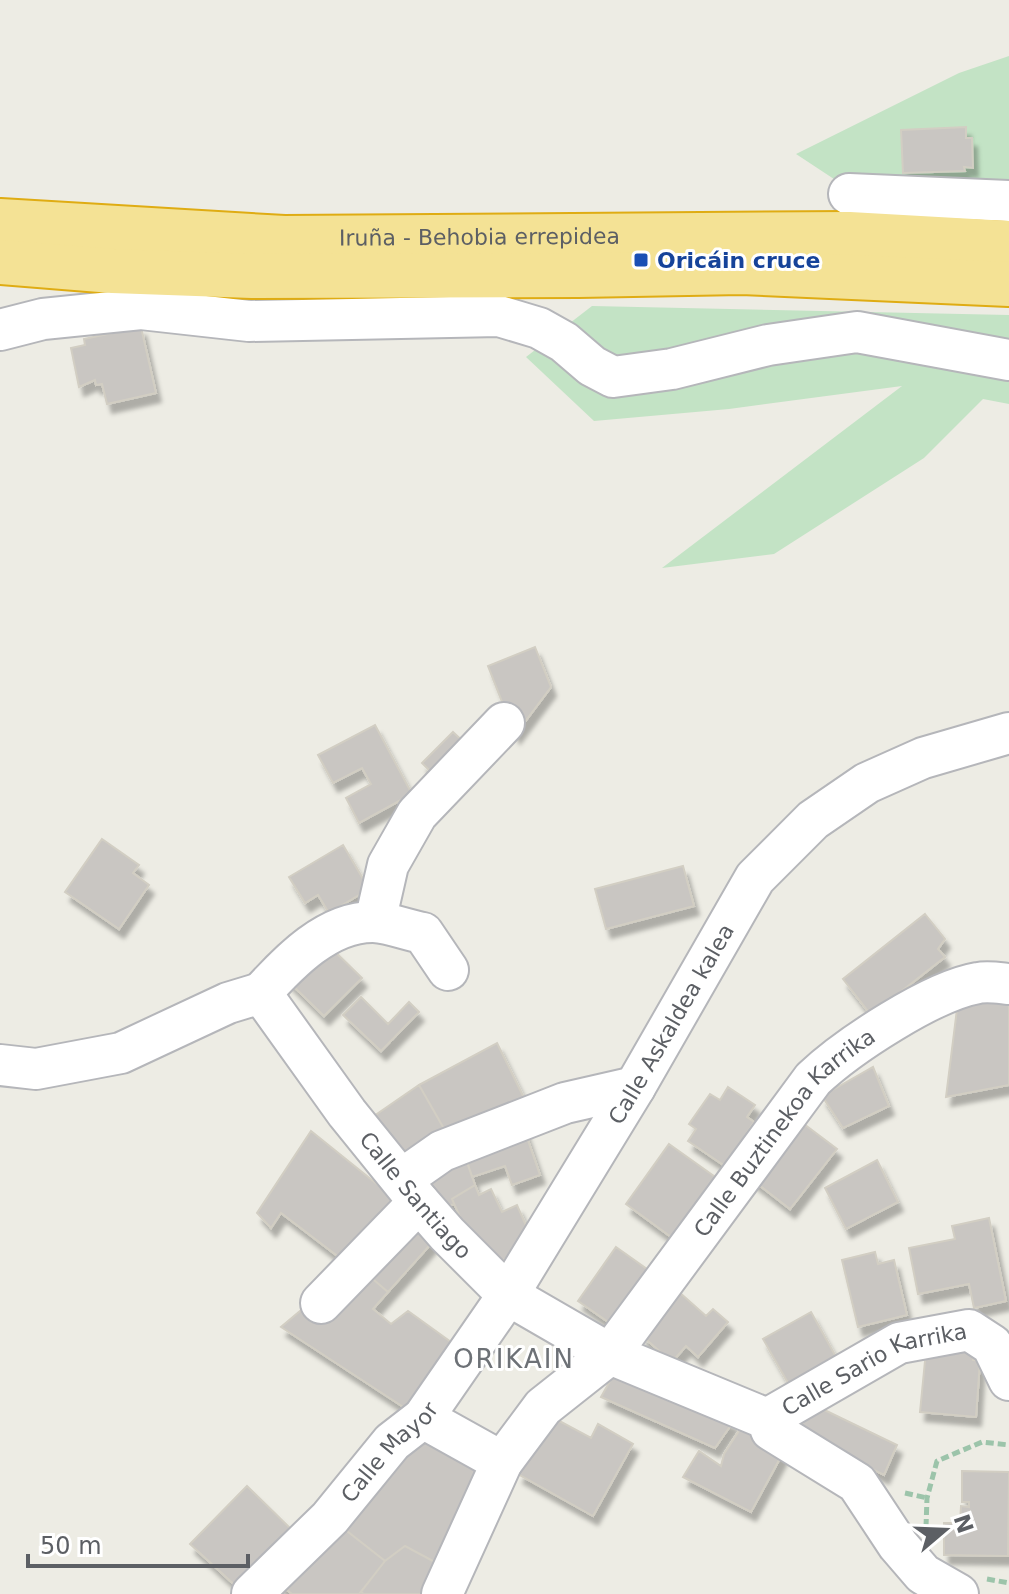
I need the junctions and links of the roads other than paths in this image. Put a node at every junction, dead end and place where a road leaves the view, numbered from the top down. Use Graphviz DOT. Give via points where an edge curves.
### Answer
graph roads {
  1 [pos="849,194"];
  2 [pos="1009,201"];
  3 [pos="0,221"];
  4 [pos="1009,243"];
  5 [pos="0,262"];
  6 [pos="1009,284"];
  7 [pos="0,330"];
  8 [pos="1009,360"];
  9 [pos="504,723"];
  10 [pos="1009,733"];
  11 [pos="375,922"];
  12 [pos="448,970"];
  13 [pos="1009,984"];
  14 [pos="261,993"];
  15 [pos="0,1065"];
  16 [pos="635,1087"];
  17 [pos="411,1190"];
  18 [pos="508,1295"];
  19 [pos="321,1303"];
  20 [pos="1003,1351"];
  21 [pos="610,1354"];
  22 [pos="423,1418"];
  23 [pos="767,1419"];
  24 [pos="502,1462"];
  25 [pos="969,1586"];
  26 [pos="252,1594"];
  27 [pos="442,1594"];
  1 -- 2 [label="street"];
  3 -- 4 [label="highway, Iruña - Behobia errepidea" via="284,238 849,234"];
  5 -- 6 [label="highway, Iruña - Behobia errepidea" via="252,276 742,272"];
  7 -- 8 [label="street" via="43,319 141,309 249,321 499,316 539,328 613,377 857,332"];
  9 -- 11 [label="street" via="417,814 388,865"];
  10 -- 16 [label="street, Calle Askaldea kalea" via="923,758 867,783 813,820 755,878"];
  11 -- 12 [label="street" via="423,933"];
  11 -- 14 [label="street" via="344,926 291,960"];
  13 -- 21 [label="street, Calle Buztinekoa Karrika" via="982,982 951,990 834,1059 813,1079"];
  14 -- 15 [label="street" via="121,1053 36,1069"];
  14 -- 17 [label="street, Calle Santiago" via="347,1113"];
  16 -- 17 [label="street" via="565,1103 442,1151"];
  16 -- 18 [label="street, Calle Askaldea kalea"];
  17 -- 18 [label="street, Calle Santiago"];
  17 -- 19 [label="street"];
  18 -- 21 [label="street, Calle Santiago"];
  18 -- 22 [label="street, Calle Mayor"];
  20 -- 23 [label="street, Calle Sario Karrika" via="969,1330 899,1343"];
  21 -- 23 [label="street, Calle Santiago"];
  21 -- 24 [label="street" via="543,1407"];
  22 -- 24 [label="street"];
  22 -- 26 [label="street, Calle Mayor" via="392,1442 330,1518"];
  23 -- 25 [label="street, Calle Santiago" via="771,1430 857,1483 923,1574"];
  24 -- 27 [label="street"];
}
